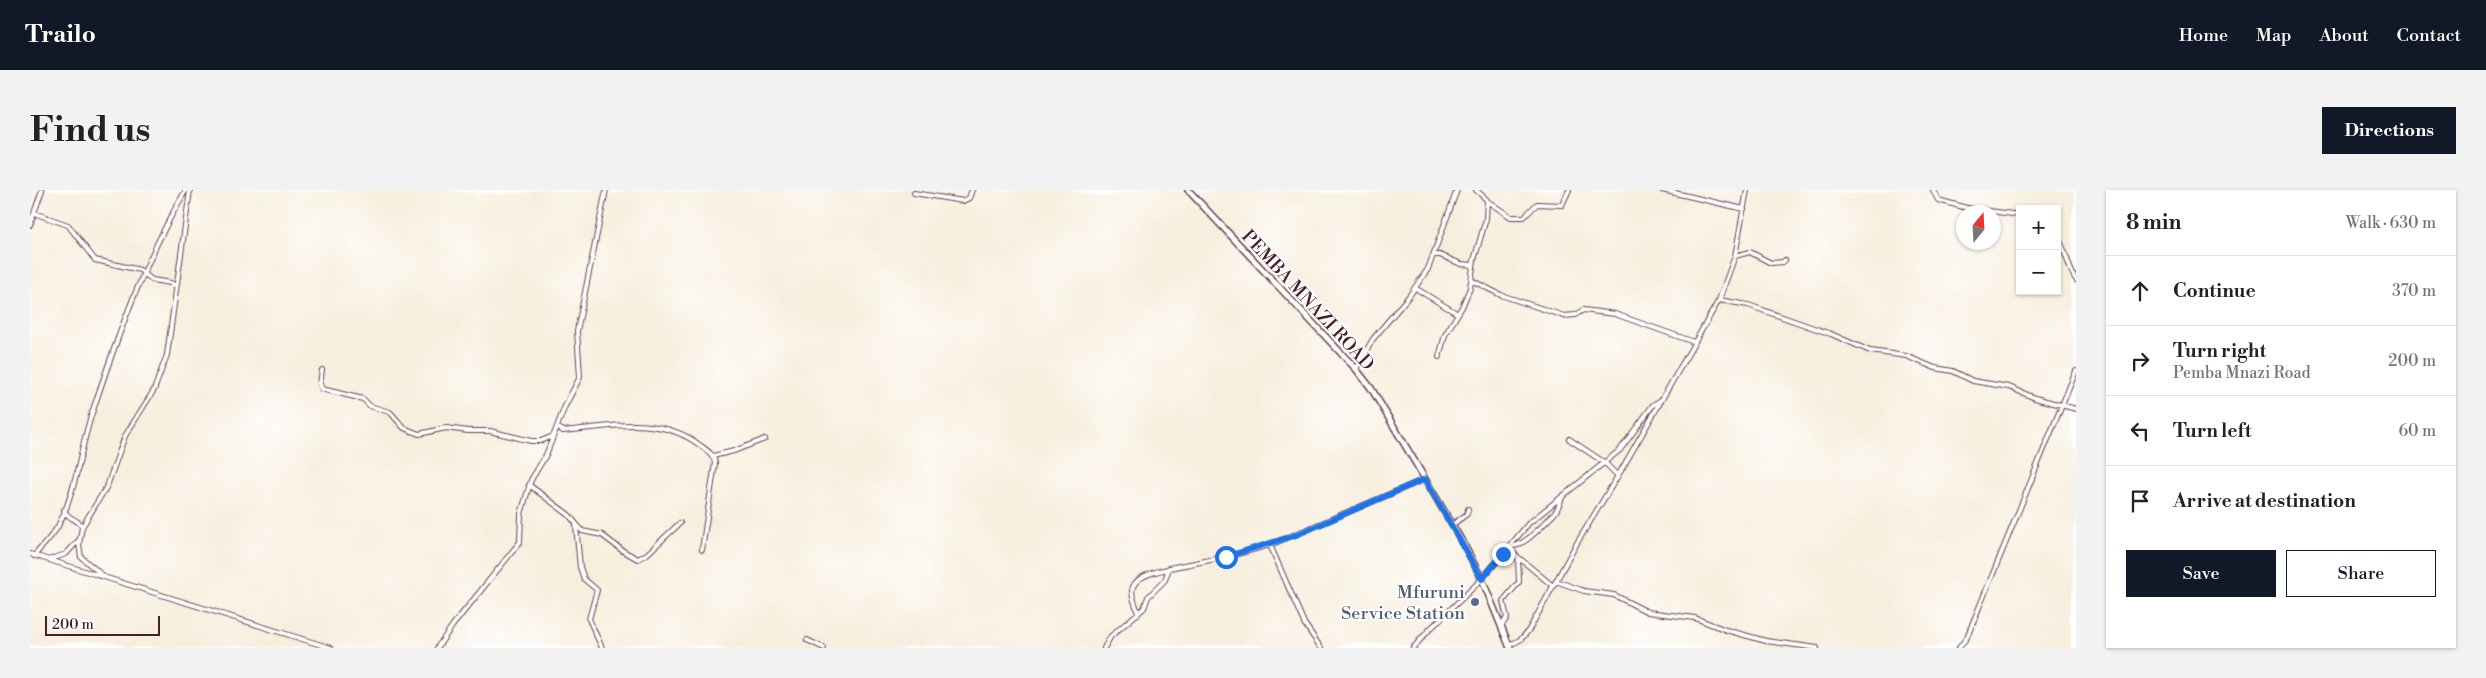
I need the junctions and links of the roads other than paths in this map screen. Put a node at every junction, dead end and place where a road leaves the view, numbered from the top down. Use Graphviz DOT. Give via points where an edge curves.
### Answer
graph roads {
  1 [pos="42,190"];
  2 [pos="186,190"];
  3 [pos="190,190"];
  4 [pos="606,190"];
  5 [pos="972,190"];
  6 [pos="1188,190"];
  7 [pos="1457,190"];
  8 [pos="1476,190"];
  9 [pos="1569,190"];
  10 [pos="1662,190"];
  11 [pos="1747,190"];
  12 [pos="1933,190"];
  13 [pos="914,193"];
  14 [pos="1487,200"];
  15 [pos="1744,209"];
  16 [pos="34,213"];
  17 [pos="2016,214"];
  18 [pos="30,225"];
  19 [pos="2061,244"];
  20 [pos="1433,255"];
  21 [pos="1735,256"];
  22 [pos="1785,260"];
  23 [pos="1474,266"];
  24 [pos="144,273"];
  25 [pos="2076,280"];
  26 [pos="1472,281"];
  27 [pos="176,286"];
  28 [pos="1415,288"];
  29 [pos="1719,300"];
  30 [pos="1458,314"];
  31 [pos="1694,342"];
  32 [pos="1439,357"];
  33 [pos="1356,368"];
  34 [pos="322,370"];
  35 [pos="2076,371"];
  36 [pos="1661,400"];
  37 [pos="2062,404"];
  38 [pos="2076,409"];
  39 [pos="557,427"];
  40 [pos="553,436"];
  41 [pos="765,438"];
  42 [pos="1569,439"];
  43 [pos="713,456"];
  44 [pos="1605,463"];
  45 [pos="1618,476"];
  46 [pos="1425,479"];
  47 [pos="529,486"];
  48 [pos="1564,494"];
  49 [pos="1468,509"];
  50 [pos="64,510"];
  51 [pos="680,523"];
  52 [pos="1452,525"];
  53 [pos="576,526"];
  54 [pos="82,527"];
  55 [pos="79,539"];
  56 [pos="1270,544"];
  57 [pos="1508,548"];
  58 [pos="702,550"];
  59 [pos="32,555"];
  60 [pos="1518,558"];
  61 [pos="49,560"];
  62 [pos="1168,569"];
  63 [pos="104,576"];
  64 [pos="1482,579"];
  65 [pos="1556,581"];
  66 [pos="1553,586"];
  67 [pos="1138,614"];
  68 [pos="1501,626"];
  69 [pos="807,640"];
  70 [pos="1509,646"];
  71 [pos="331,648"];
  72 [pos="437,648"];
  73 [pos="602,648"];
  74 [pos="824,648"];
  75 [pos="1104,648"];
  76 [pos="1320,648"];
  77 [pos="1414,648"];
  78 [pos="1816,648"];
  79 [pos="1959,648"];
  1 -- 16 [label="street"];
  2 -- 24 [label="street"];
  3 -- 27 [label="street"];
  4 -- 39 [label="street" via="577,330 581,373"];
  5 -- 13 [label="street" via="964,201"];
  6 -- 33 [label="main road, PEMBA MNAZI ROAD"];
  7 -- 20 [label="street"];
  8 -- 14 [label="street"];
  9 -- 14 [label="street" via="1562,205 1537,204 1524,217 1511,217"];
  10 -- 15 [label="street"];
  11 -- 15 [label="street"];
  12 -- 17 [label="street" via="1938,200 1953,205"];
  14 -- 23 [label="street" via="1486,219"];
  15 -- 21 [label="street"];
  16 -- 18 [label="street"];
  16 -- 24 [label="street" via="68,226 95,260"];
  19 -- 25 [label="street"];
  20 -- 23 [label="street"];
  20 -- 28 [label="street"];
  21 -- 22 [label="street" via="1750,252 1772,263"];
  21 -- 29 [label="street"];
  23 -- 26 [label="street"];
  24 -- 27 [label="street" via="152,280"];
  24 -- 50 [label="street" via="93,409"];
  26 -- 30 [label="street"];
  26 -- 31 [label="street" via="1501,295 1564,316 1583,310 1615,314"];
  27 -- 54 [label="street" via="170,341 158,379 148,402 125,436 106,486"];
  28 -- 30 [label="street"];
  28 -- 33 [label="street" via="1373,339"];
  29 -- 31 [label="street"];
  29 -- 37 [label="street" via="1748,305 1870,351 1906,356 1930,367"];
  30 -- 32 [label="street" via="1445,335"];
  31 -- 36 [label="street"];
  33 -- 46 [label="main road, PEMBA MNAZI ROAD"];
  34 -- 40 [label="street" via="322,389 363,399 370,406 390,412 404,428 414,433 425,434 446,428 490,431 536,442"];
  35 -- 37 [label="street"];
  36 -- 44 [label="street" via="1653,405 1620,450"];
  36 -- 45 [label="street"];
  37 -- 38 [label="street"];
  37 -- 79 [label="street" via="1968,637"];
  39 -- 40 [label="street"];
  39 -- 43 [label="street" via="563,431 649,425 680,433"];
  40 -- 47 [label="street"];
  41 -- 43 [label="street"];
  42 -- 44 [label="street"];
  43 -- 58 [label="street" via="715,463"];
  44 -- 45 [label="street"];
  44 -- 48 [label="street"];
  45 -- 65 [label="street"];
  46 -- 52 [label="main road, PEMBA MNAZI ROAD"];
  46 -- 56 [label="street"];
  47 -- 53 [label="street" via="569,515"];
  47 -- 72 [label="street" via="521,514 519,543"];
  48 -- 57 [label="street" via="1529,523"];
  48 -- 57 [label="street" via="1554,514 1522,544"];
  49 -- 52 [label="street" via="1467,514"];
  50 -- 54 [label="street"];
  50 -- 59 [label="street" via="58,525"];
  51 -- 53 [label="street" via="640,559 628,555 602,535 586,533"];
  52 -- 64 [label="main road, PEMBA MNAZI ROAD"];
  53 -- 73 [label="street" via="584,579 598,590 589,619"];
  54 -- 55 [label="street"];
  55 -- 61 [label="street" via="66,554"];
  55 -- 63 [label="street" via="81,557"];
  56 -- 62 [label="street"];
  56 -- 76 [label="street" via="1304,623"];
  57 -- 60 [label="street"];
  57 -- 64 [label="street"];
  59 -- 61 [label="street"];
  60 -- 66 [label="street"];
  60 -- 68 [label="street" via="1519,582 1504,601 1507,618"];
  61 -- 63 [label="street"];
  62 -- 67 [label="street" via="1165,580 1150,594 1146,606"];
  62 -- 67 [label="street" via="1144,576 1134,586 1132,592"];
  63 -- 71 [label="street"];
  64 -- 68 [label="main road, PEMBA MNAZI ROAD"];
  64 -- 77 [label="street"];
  65 -- 66 [label="street"];
  65 -- 78 [label="street" via="1584,591 1614,595 1654,613 1695,618 1766,641"];
  66 -- 70 [label="street" via="1524,637"];
  67 -- 75 [label="street" via="1111,636"];
  68 -- 70 [label="main road, PEMBA MNAZI ROAD"];
  69 -- 74 [label="street"];
}
